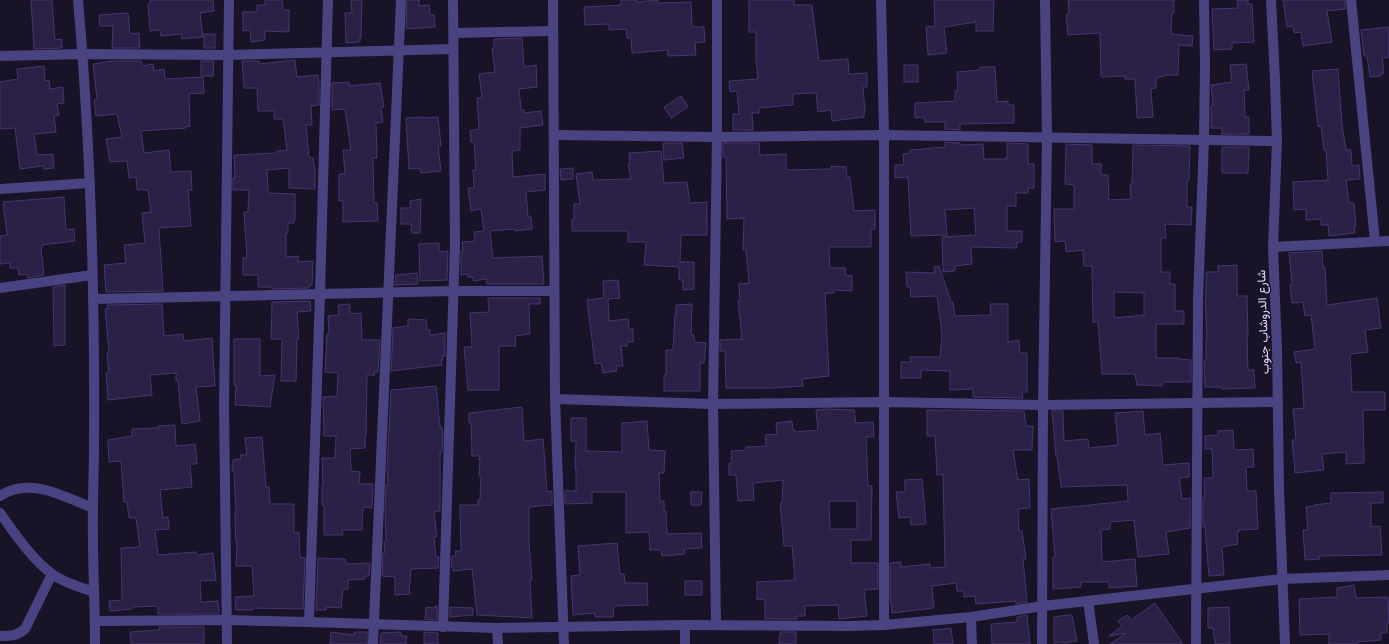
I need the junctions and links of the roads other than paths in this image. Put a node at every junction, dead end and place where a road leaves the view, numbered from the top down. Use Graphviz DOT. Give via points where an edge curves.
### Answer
graph roads {
  1 [pos="78,0"];
  2 [pos="229,0"];
  3 [pos="328,0"];
  4 [pos="401,0"];
  5 [pos="453,0"];
  6 [pos="553,0"];
  7 [pos="717,0"];
  8 [pos="881,0"];
  9 [pos="1045,0"];
  10 [pos="1204,0"];
  11 [pos="1271,0"];
  12 [pos="1351,0"];
  13 [pos="553,31"];
  14 [pos="454,33"];
  15 [pos="453,49"];
  16 [pos="400,51"];
  17 [pos="326,53"];
  18 [pos="83,54"];
  19 [pos="228,55"];
  20 [pos="0,56"];
  21 [pos="554,135"];
  22 [pos="884,136"];
  23 [pos="717,137"];
  24 [pos="1047,137"];
  25 [pos="1204,140"];
  26 [pos="1277,141"];
  27 [pos="90,184"];
  28 [pos="0,189"];
  29 [pos="1375,241"];
  30 [pos="1389,241"];
  31 [pos="1273,247"];
  32 [pos="92,275"];
  33 [pos="0,288"];
  34 [pos="453,291"];
  35 [pos="554,291"];
  36 [pos="388,292"];
  37 [pos="320,294"];
  38 [pos="225,295"];
  39 [pos="93,299"];
  40 [pos="555,399"];
  41 [pos="885,402"];
  42 [pos="1197,402"];
  43 [pos="1278,402"];
  44 [pos="713,404"];
  45 [pos="1043,405"];
  46 [pos="0,496"];
  47 [pos="93,508"];
  48 [pos="0,513"];
  49 [pos="52,574"];
  50 [pos="1389,575"];
  51 [pos="1282,579"];
  52 [pos="1197,588"];
  53 [pos="94,592"];
  54 [pos="1088,601"];
  55 [pos="1043,606"];
  56 [pos="972,617"];
  57 [pos="226,620"];
  58 [pos="95,621"];
  59 [pos="309,622"];
  60 [pos="374,623"];
  61 [pos="685,625"];
  62 [pos="716,625"];
  63 [pos="884,625"];
  64 [pos="443,627"];
  65 [pos="497,628"];
  66 [pos="564,628"];
  67 [pos="0,636"];
  68 [pos="95,644"];
  69 [pos="227,644"];
  70 [pos="373,644"];
  71 [pos="498,644"];
  72 [pos="564,644"];
  73 [pos="685,644"];
  74 [pos="972,644"];
  75 [pos="1042,644"];
  76 [pos="1094,644"];
  77 [pos="1196,644"];
  78 [pos="1284,644"];
  1 -- 18 [label="street"];
  2 -- 19 [label="street"];
  3 -- 17 [label="street"];
  4 -- 16 [label="street"];
  5 -- 14 [label="street"];
  6 -- 13 [label="street"];
  7 -- 23 [label="street"];
  8 -- 22 [label="street"];
  9 -- 24 [label="street"];
  10 -- 25 [label="street"];
  11 -- 26 [label="street, شارع الدروشاب جنوب"];
  12 -- 29 [label="street"];
  13 -- 14 [label="street"];
  13 -- 21 [label="street"];
  14 -- 15 [label="street"];
  15 -- 16 [label="street"];
  15 -- 34 [label="street"];
  16 -- 17 [label="street"];
  16 -- 36 [label="street"];
  17 -- 19 [label="street"];
  17 -- 37 [label="street"];
  18 -- 19 [label="street"];
  18 -- 20 [label="street"];
  18 -- 27 [label="street"];
  19 -- 38 [label="street"];
  21 -- 23 [label="street"];
  21 -- 35 [label="street"];
  22 -- 23 [label="street"];
  22 -- 24 [label="street"];
  22 -- 41 [label="street"];
  23 -- 44 [label="street"];
  24 -- 25 [label="street"];
  24 -- 45 [label="street"];
  25 -- 26 [label="street"];
  25 -- 42 [label="street"];
  26 -- 31 [label="street, شارع الدروشاب جنوب"];
  27 -- 28 [label="street"];
  27 -- 32 [label="street"];
  29 -- 30 [label="street"];
  29 -- 31 [label="street"];
  31 -- 43 [label="street, شارع الدروشاب جنوب"];
  32 -- 33 [label="street"];
  32 -- 39 [label="street"];
  34 -- 35 [label="street"];
  34 -- 36 [label="street"];
  34 -- 64 [label="street"];
  35 -- 40 [label="street"];
  36 -- 37 [label="street"];
  36 -- 60 [label="street"];
  37 -- 38 [label="street"];
  37 -- 59 [label="street"];
  38 -- 39 [label="street"];
  38 -- 57 [label="street"];
  39 -- 47 [label="street"];
  40 -- 44 [label="street"];
  40 -- 66 [label="street"];
  41 -- 44 [label="street"];
  41 -- 45 [label="street"];
  41 -- 63 [label="street"];
  42 -- 43 [label="street"];
  42 -- 45 [label="street"];
  42 -- 52 [label="street"];
  43 -- 51 [label="street, شارع الدروشاب جنوب"];
  44 -- 62 [label="street"];
  45 -- 55 [label="street"];
  46 -- 47 [label="street" via="14,489 38,488"];
  47 -- 53 [label="street"];
  48 -- 49 [label="street" via="20,541"];
  49 -- 53 [label="street"];
  49 -- 67 [label="street" via="25,629 14,636"];
  50 -- 51 [label="street"];
  51 -- 52 [label="street"];
  51 -- 78 [label="street, شارع الدروشاب جنوب"];
  52 -- 54 [label="street"];
  52 -- 77 [label="street"];
  53 -- 58 [label="street"];
  54 -- 55 [label="street"];
  54 -- 76 [label="street"];
  55 -- 56 [label="street"];
  55 -- 75 [label="street"];
  56 -- 63 [label="street"];
  56 -- 74 [label="street"];
  57 -- 58 [label="street"];
  57 -- 59 [label="street"];
  57 -- 69 [label="street"];
  58 -- 68 [label="street"];
  59 -- 60 [label="street"];
  60 -- 64 [label="street"];
  60 -- 70 [label="street"];
  61 -- 62 [label="street"];
  61 -- 66 [label="street"];
  61 -- 73 [label="street"];
  62 -- 63 [label="street"];
  64 -- 65 [label="street"];
  65 -- 66 [label="street"];
  65 -- 71 [label="street"];
  66 -- 72 [label="street"];
}
